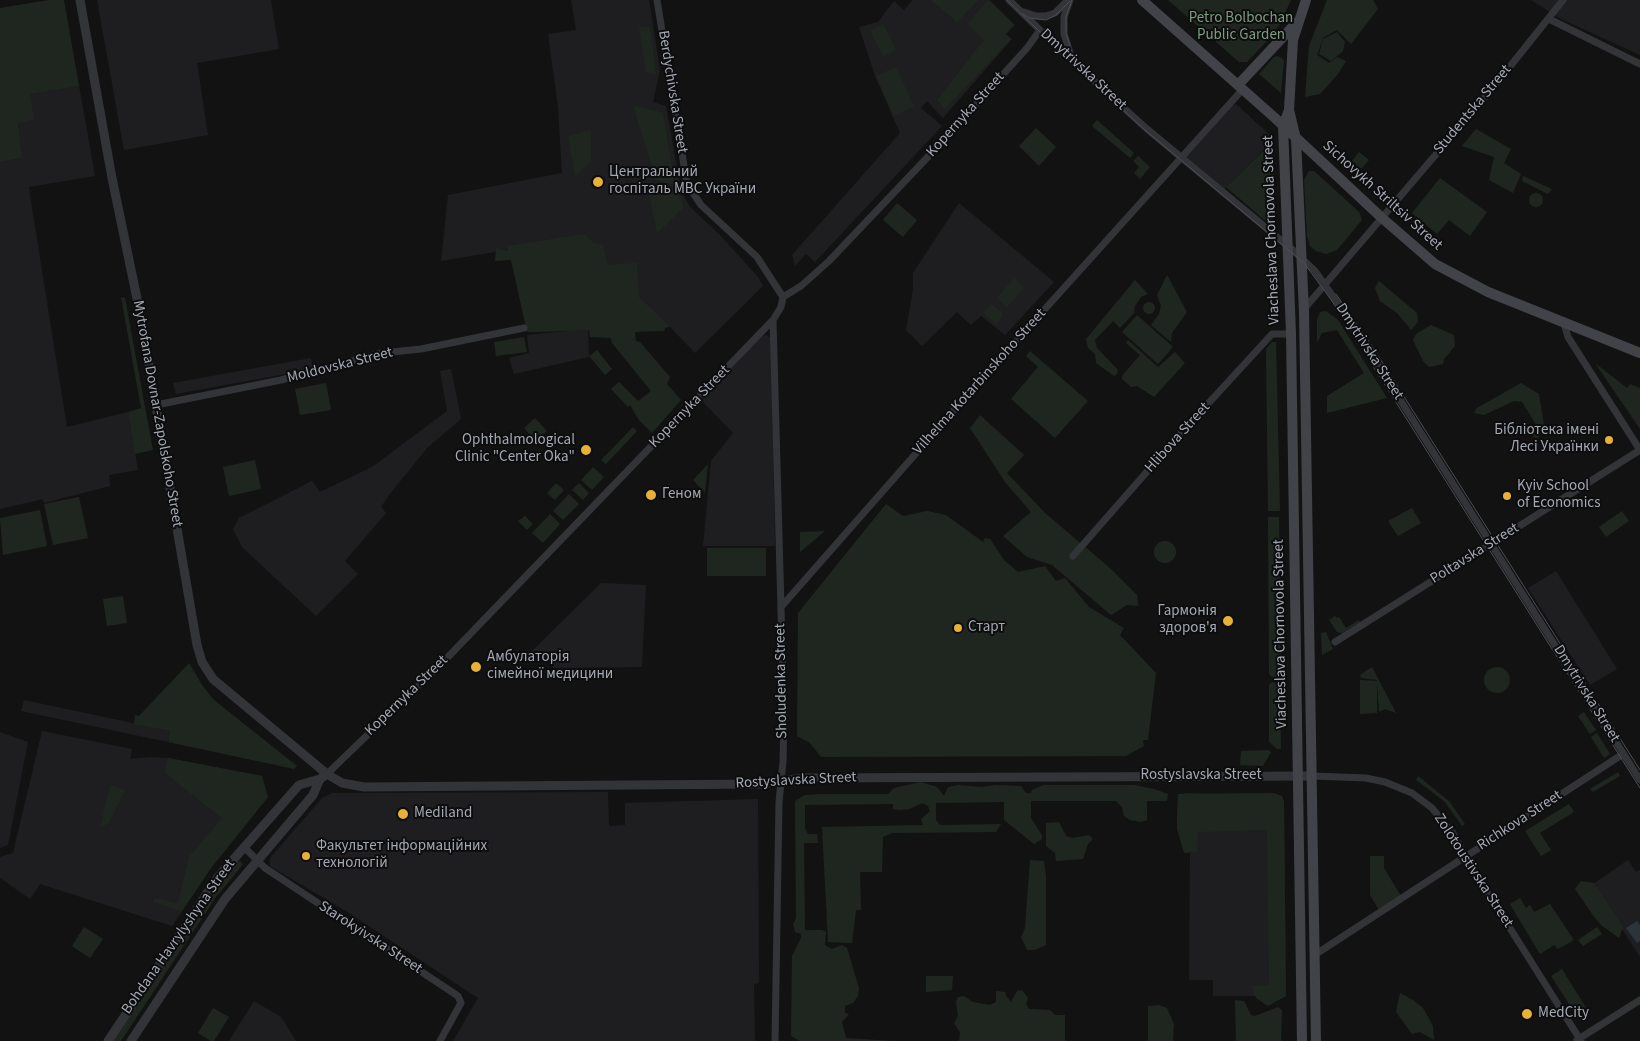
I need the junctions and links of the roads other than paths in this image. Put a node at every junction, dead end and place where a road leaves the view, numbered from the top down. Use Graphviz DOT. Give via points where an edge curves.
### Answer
graph roads {
  1 [pos="80,0"];
  2 [pos="657,0"];
  3 [pos="1009,0"];
  4 [pos="1069,0"];
  5 [pos="1142,0"];
  6 [pos="1306,0"];
  7 [pos="1563,0"];
  8 [pos="1017,8"];
  9 [pos="1549,19"];
  10 [pos="1298,21"];
  11 [pos="1040,30"];
  12 [pos="1074,64"];
  13 [pos="1640,64"];
  14 [pos="1241,87"];
  15 [pos="1289,110"];
  16 [pos="1283,126"];
  17 [pos="1296,139"];
  18 [pos="1181,158"];
  19 [pos="1382,218"];
  20 [pos="1287,245"];
  21 [pos="1301,257"];
  22 [pos="1325,284"];
  23 [pos="783,297"];
  24 [pos="1304,309"];
  25 [pos="773,320"];
  26 [pos="1564,324"];
  27 [pos="524,328"];
  28 [pos="1291,334"];
  29 [pos="1640,353"];
  30 [pos="156,405"];
  31 [pos="1640,450"];
  32 [pos="1492,544"];
  33 [pos="1073,556"];
  34 [pos="781,607"];
  35 [pos="1335,642"];
  36 [pos="1623,754"];
  37 [pos="1298,776"];
  38 [pos="1313,776"];
  39 [pos="323,777"];
  40 [pos="1640,780"];
  41 [pos="782,781"];
  42 [pos="244,847"];
  43 [pos="1464,856"];
  44 [pos="256,860"];
  45 [pos="1316,954"];
  46 [pos="1640,1000"];
  47 [pos="1579,1040"];
  48 [pos="108,1041"];
  49 [pos="131,1041"];
  50 [pos="440,1041"];
  51 [pos="775,1041"];
  52 [pos="1302,1041"];
  53 [pos="1316,1041"];
  1 -- 30 [label="street, Mytrofana Dovnar-Zapolskoho Street"];
  2 -- 23 [label="street, Berdychivska Street" via="687,184 700,205 756,257"];
  3 -- 8 [label="street, Dmytrivska Street"];
  4 -- 8 [label="street" via="1055,13 1046,16 1028,14"];
  4 -- 12 [label="street" via="1064,34"];
  5 -- 14 [label="main road, Sichovykh Striltsiv Street"];
  6 -- 10 [label="main road"];
  7 -- 9 [label="street, Studentska Street"];
  8 -- 11 [label="street, Dmytrivska Street"];
  9 -- 13 [label="street"];
  9 -- 19 [label="street, Studentska Street"];
  10 -- 14 [label="main road"];
  10 -- 15 [label="main road" via="1291,57"];
  11 -- 12 [label="street, Dmytrivska Street"];
  11 -- 23 [label="street, Kopernyka Street" via="1027,48 829,261"];
  12 -- 18 [label="street, Dmytrivska Street"];
  14 -- 16 [label="main road, Sichovykh Striltsiv Street"];
  14 -- 18 [label="street, Vilhelma Kotarbinskoho Street"];
  15 -- 16 [label="main road, Viacheslava Chornovola Street"];
  15 -- 17 [label="main road, Viacheslava Chornovola Street"];
  16 -- 17 [label="main road, Sichovykh Striltsiv Street"];
  16 -- 20 [label="main road, Viacheslava Chornovola Street"];
  17 -- 19 [label="main road, Sichovykh Striltsiv Street"];
  17 -- 21 [label="main road, Viacheslava Chornovola Street"];
  18 -- 20 [label="street, Dmytrivska Street"];
  18 -- 34 [label="street, Vilhelma Kotarbinskoho Street"];
  19 -- 22 [label="street"];
  19 -- 26 [label="main road, Sichovykh Striltsiv Street" via="1435,264 1457,277"];
  20 -- 21 [label="street, Dmytrivska Street"];
  20 -- 28 [label="main road, Viacheslava Chornovola Street"];
  21 -- 22 [label="street, Dmytrivska Street"];
  21 -- 24 [label="main road, Viacheslava Chornovola Street"];
  22 -- 24 [label="street"];
  22 -- 32 [label="street, Dmytrivska Street"];
  23 -- 25 [label="street, Kopernyka Street"];
  24 -- 38 [label="main road, Viacheslava Chornovola Street"];
  25 -- 34 [label="street, Sholudenka Street"];
  25 -- 39 [label="street, Kopernyka Street" via="447,658"];
  26 -- 29 [label="main road, Sichovykh Striltsiv Street"];
  26 -- 31 [label="street" via="1568,337"];
  27 -- 30 [label="street, Moldovska Street" via="382,353 281,380"];
  28 -- 33 [label="street, Hlibova Street" via="1272,334"];
  28 -- 37 [label="main road, Viacheslava Chornovola Street"];
  30 -- 39 [label="street, Mytrofana Dovnar-Zapolskoho Street" via="202,662 213,679"];
  31 -- 32 [label="street, Poltavska Street"];
  32 -- 35 [label="street, Poltavska Street"];
  32 -- 36 [label="street, Dmytrivska Street"];
  34 -- 41 [label="street, Sholudenka Street"];
  36 -- 40 [label="street, Dmytrivska Street"];
  36 -- 43 [label="street, Richkova Street"];
  37 -- 38 [label="street, Rostyslavska Street"];
  37 -- 41 [label="street, Rostyslavska Street" via="804,778"];
  37 -- 52 [label="main road, Viacheslava Chornovola Street"];
  38 -- 43 [label="street, Zolotoustivska Street" via="1366,778 1412,793 1442,820"];
  38 -- 45 [label="main road, Viacheslava Chornovola Street"];
  39 -- 41 [label="street, Rostyslavska Street" via="364,786 760,784"];
  39 -- 42 [label="street, Bohdana Havrylyshyna Street" via="299,785"];
  39 -- 44 [label="street, Bohdana Havrylyshyna Street" via="313,795"];
  41 -- 51 [label="street, Sholudenka Street"];
  42 -- 44 [label="street, Starokyivska Street"];
  42 -- 48 [label="street, Bohdana Havrylyshyna Street" via="188,919"];
  43 -- 45 [label="street, Richkova Street"];
  43 -- 47 [label="street, Zolotoustivska Street"];
  44 -- 49 [label="street, Bohdana Havrylyshyna Street" via="225,899"];
  44 -- 50 [label="street, Starokyivska Street" via="458,996 461,1003"];
  45 -- 53 [label="main road, Viacheslava Chornovola Street"];
  46 -- 47 [label="street"];
}
